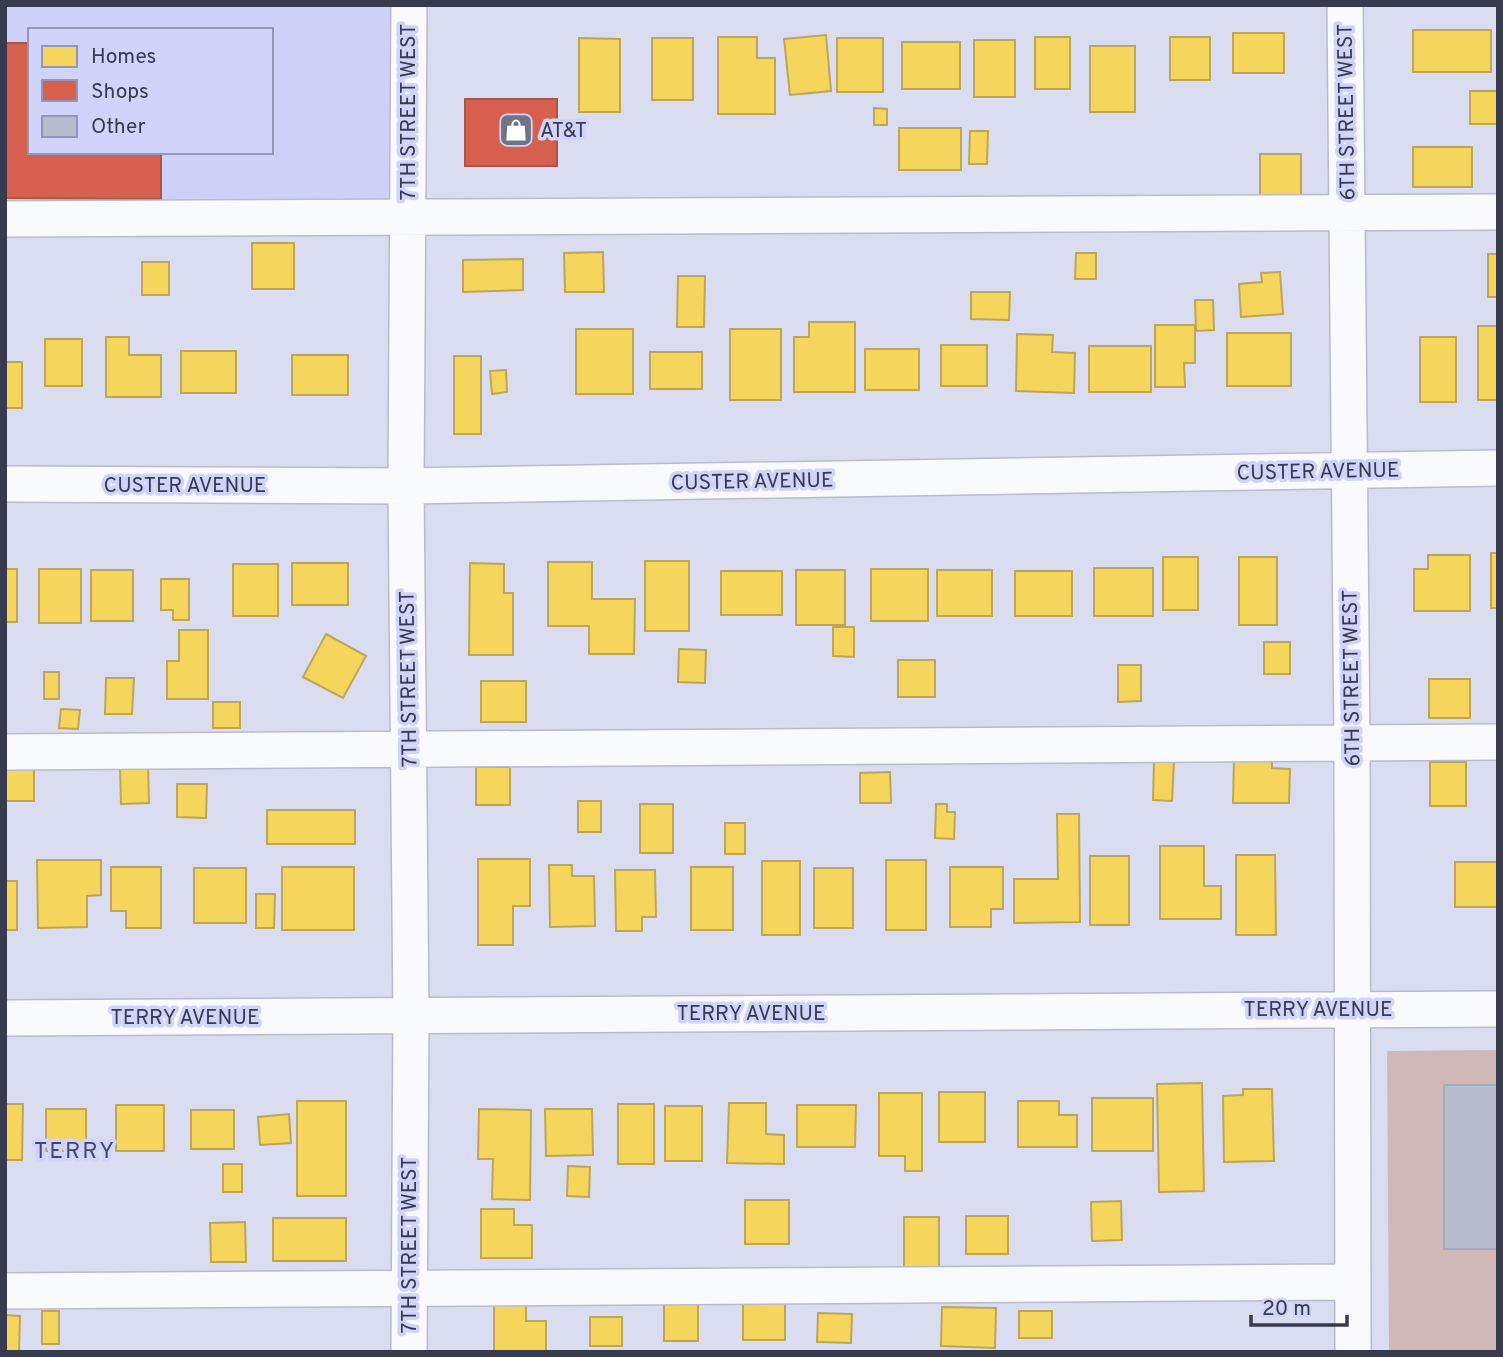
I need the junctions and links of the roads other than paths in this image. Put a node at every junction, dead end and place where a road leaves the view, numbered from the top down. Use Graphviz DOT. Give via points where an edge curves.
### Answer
graph roads {
  1 [pos="409,5"];
  2 [pos="1345,5"];
  3 [pos="1498,212"];
  4 [pos="1348,213"];
  5 [pos="408,218"];
  6 [pos="5,219"];
  7 [pos="1498,468"];
  8 [pos="1348,471"];
  9 [pos="5,484"];
  10 [pos="406,486"];
  11 [pos="1498,742"];
  12 [pos="1352,744"];
  13 [pos="409,750"];
  14 [pos="5,752"];
  15 [pos="1353,1009"];
  16 [pos="1498,1009"];
  17 [pos="411,1016"];
  18 [pos="5,1018"];
  19 [pos="1353,1282"];
  20 [pos="408,1289"];
  21 [pos="5,1290"];
  22 [pos="409,1352"];
  23 [pos="1353,1352"];
  1 -- 5 [label="street, 7TH STREET WEST"];
  2 -- 4 [label="street, 6TH STREET WEST"];
  3 -- 4 [label="street"];
  4 -- 5 [label="street"];
  4 -- 8 [label="street, 6TH STREET WEST"];
  5 -- 6 [label="street"];
  5 -- 10 [label="street, 7TH STREET WEST"];
  7 -- 8 [label="street, CUSTER AVENUE"];
  8 -- 10 [label="street, CUSTER AVENUE"];
  8 -- 12 [label="street, 6TH STREET WEST"];
  9 -- 10 [label="street, CUSTER AVENUE"];
  10 -- 13 [label="street, 7TH STREET WEST"];
  11 -- 12 [label="street"];
  12 -- 13 [label="street"];
  12 -- 15 [label="street, 6TH STREET WEST"];
  13 -- 14 [label="street"];
  13 -- 17 [label="street, 7TH STREET WEST"];
  15 -- 16 [label="street, TERRY AVENUE"];
  15 -- 17 [label="street, TERRY AVENUE"];
  15 -- 19 [label="street, 6TH STREET WEST"];
  17 -- 18 [label="street, TERRY AVENUE"];
  17 -- 20 [label="street, 7TH STREET WEST"];
  19 -- 20 [label="street"];
  19 -- 23 [label="street, 6TH STREET WEST"];
  20 -- 21 [label="street"];
  20 -- 22 [label="street, 7TH STREET WEST"];
}
